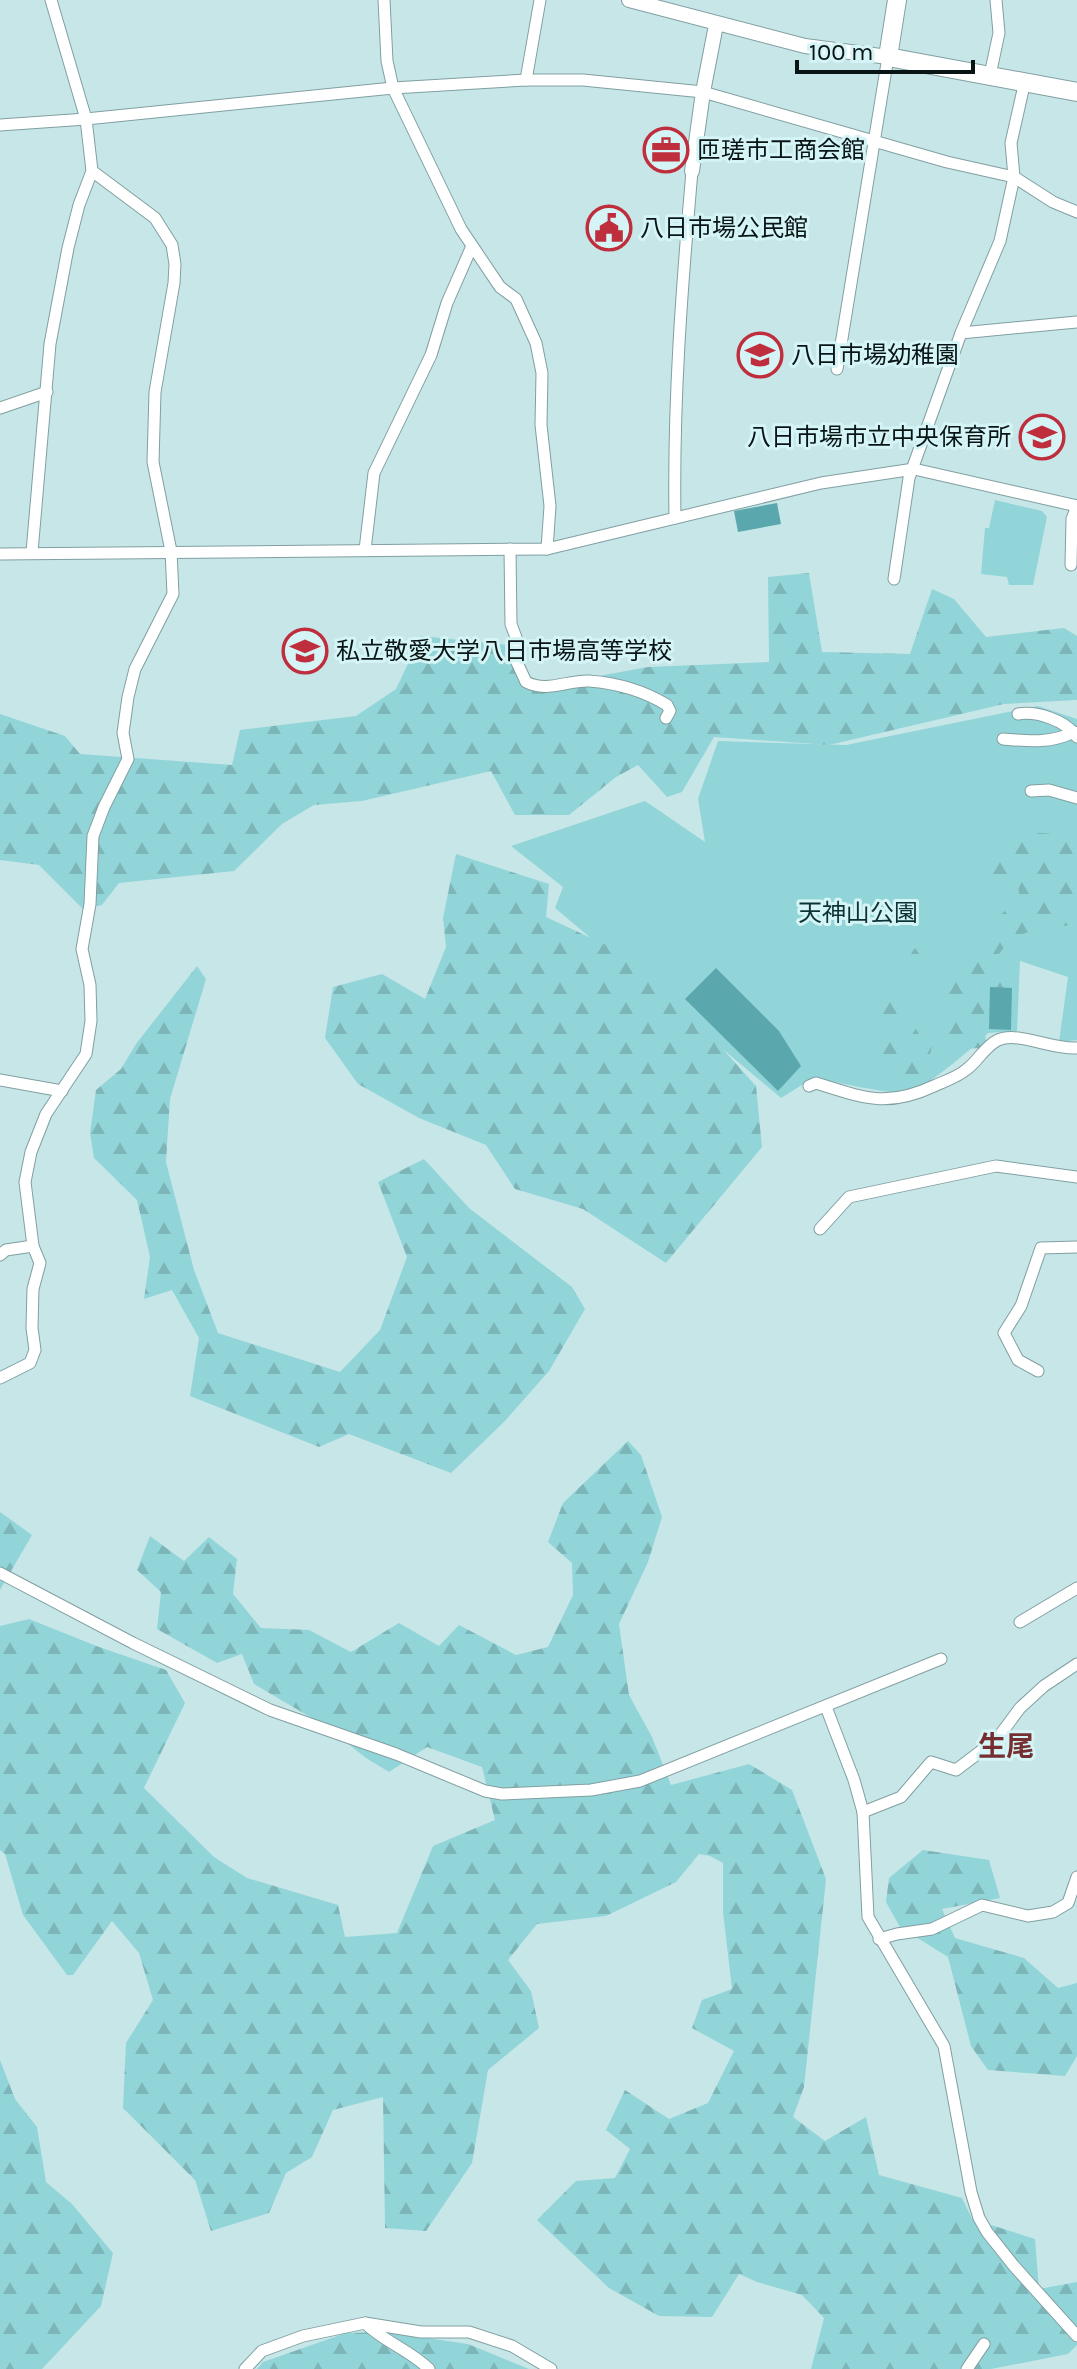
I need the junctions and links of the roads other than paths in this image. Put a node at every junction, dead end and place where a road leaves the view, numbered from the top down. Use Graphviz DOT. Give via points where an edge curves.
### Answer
graph roads {
  1 [pos="51,0"];
  2 [pos="384,0"];
  3 [pos="540,0"];
  4 [pos="629,0"];
  5 [pos="897,0"];
  6 [pos="992,1"];
  7 [pos="716,25"];
  8 [pos="888,57"];
  9 [pos="990,75"];
  10 [pos="526,80"];
  11 [pos="1025,81"];
  12 [pos="393,88"];
  13 [pos="703,92"];
  14 [pos="1077,92"];
  15 [pos="86,119"];
  16 [pos="0,125"];
  17 [pos="874,140"];
  18 [pos="92,171"];
  19 [pos="692,171"];
  20 [pos="1014,177"];
  21 [pos="1077,212"];
  22 [pos="472,246"];
  23 [pos="1077,322"];
  24 [pos="961,333"];
  25 [pos="837,369"];
  26 [pos="47,392"];
  27 [pos="0,408"];
  28 [pos="914,469"];
  29 [pos="1077,506"];
  30 [pos="675,518"];
  31 [pos="510,549"];
  32 [pos="547,549"];
  33 [pos="365,550"];
  34 [pos="171,551"];
  35 [pos="32,552"];
  36 [pos="0,554"];
  37 [pos="1071,565"];
  38 [pos="894,579"];
  39 [pos="1018,714"];
  40 [pos="666,718"];
  41 [pos="1075,734"];
  42 [pos="1003,739"];
  43 [pos="1031,791"];
  44 [pos="1077,798"];
  45 [pos="1077,1048"];
  46 [pos="0,1080"];
  47 [pos="809,1086"];
  48 [pos="62,1091"];
  49 [pos="1077,1177"];
  50 [pos="820,1229"];
  51 [pos="33,1246"];
  52 [pos="1077,1247"];
  53 [pos="0,1255"];
  54 [pos="1038,1371"];
  55 [pos="0,1378"];
  56 [pos="0,1573"];
  57 [pos="1076,1591"];
  58 [pos="1020,1622"];
  59 [pos="941,1659"];
  60 [pos="1077,1664"];
  61 [pos="826,1707"];
  62 [pos="863,1812"];
  63 [pos="1077,1877"];
  64 [pos="879,1939"];
  65 [pos="365,2323"];
  66 [pos="1077,2336"];
  67 [pos="984,2344"];
  68 [pos="245,2369"];
  69 [pos="429,2369"];
  70 [pos="551,2369"];
  71 [pos="967,2369"];
  1 -- 15 [label="street"];
  2 -- 12 [label="street"];
  3 -- 10 [label="street"];
  4 -- 7 [label="street"];
  5 -- 8 [label="main road"];
  6 -- 9 [label="street" via="999,33"];
  7 -- 8 [label="street" via="805,46"];
  7 -- 13 [label="street"];
  8 -- 9 [label="main road"];
  8 -- 17 [label="street"];
  9 -- 11 [label="main road"];
  10 -- 12 [label="street"];
  10 -- 13 [label="street"];
  11 -- 14 [label="main road"];
  11 -- 20 [label="street" via="1011,143"];
  12 -- 15 [label="street"];
  12 -- 22 [label="street"];
  13 -- 17 [label="street"];
  13 -- 19 [label="street"];
  15 -- 16 [label="street"];
  15 -- 18 [label="street"];
  17 -- 20 [label="street"];
  17 -- 25 [label="street"];
  18 -- 26 [label="street" via="68,248"];
  18 -- 34 [label="street" via="155,218 172,245 174,283 155,392 153,462"];
  19 -- 30 [label="street" via="675,404"];
  20 -- 21 [label="street"];
  20 -- 24 [label="street" via="1000,241"];
  22 -- 32 [label="street" via="500,287 516,299 536,343 550,506"];
  22 -- 33 [label="street" via="431,355 374,473"];
  23 -- 24 [label="street"];
  24 -- 28 [label="street"];
  26 -- 27 [label="street"];
  26 -- 35 [label="street"];
  28 -- 29 [label="street"];
  28 -- 30 [label="street" via="821,483"];
  28 -- 38 [label="street"];
  29 -- 37 [label="street"];
  30 -- 32 [label="street"];
  31 -- 32 [label="street"];
  31 -- 33 [label="street"];
  31 -- 40 [label="street" via="511,624 519,646 514,656 526,682 552,687 587,681 640,691 667,705"];
  33 -- 34 [label="street"];
  34 -- 35 [label="street"];
  34 -- 48 [label="street" via="173,594 135,669 128,697 123,733 128,759 93,836 82,949 91,1021 86,1054"];
  35 -- 36 [label="street"];
  39 -- 41 [label="street" via="1053,719"];
  41 -- 42 [label="street" via="1042,742"];
  43 -- 44 [label="street"];
  45 -- 47 [label="street" via="999,1039 958,1075 892,1101 816,1083"];
  46 -- 48 [label="street"];
  48 -- 51 [label="street" via="46,1114 25,1182"];
  49 -- 50 [label="street" via="996,1166 849,1197"];
  51 -- 53 [label="street"];
  51 -- 55 [label="street" via="40,1263 33,1289 35,1350 30,1363"];
  52 -- 54 [label="street" via="1041,1248 1021,1306 1004,1333 1018,1360"];
  56 -- 61 [label="street" via="270,1710 502,1794 591,1790 640,1781"];
  57 -- 58 [label="street"];
  59 -- 61 [label="street"];
  60 -- 62 [label="street" via="1036,1693 997,1739 956,1770 931,1762 901,1797"];
  61 -- 62 [label="street"];
  62 -- 64 [label="street" via="868,1917"];
  63 -- 64 [label="street" via="1068,1903 1053,1912 1028,1916 982,1905 932,1929"];
  64 -- 66 [label="street" via="944,2046 979,2218"];
  65 -- 68 [label="street" via="262,2351"];
  65 -- 69 [label="street"];
  65 -- 70 [label="street" via="421,2332 469,2332 512,2346"];
  67 -- 71 [label="street"];
}
